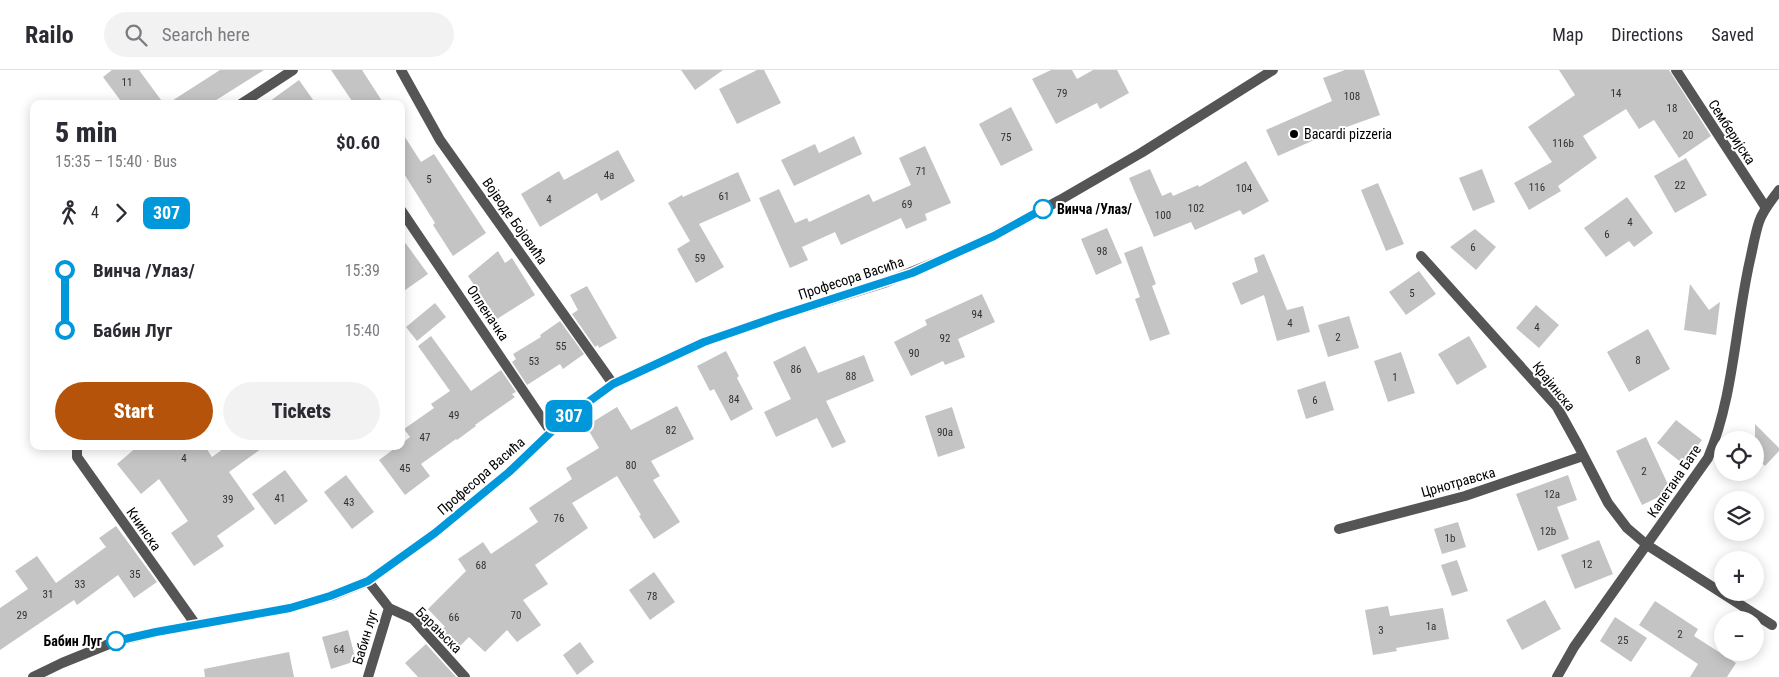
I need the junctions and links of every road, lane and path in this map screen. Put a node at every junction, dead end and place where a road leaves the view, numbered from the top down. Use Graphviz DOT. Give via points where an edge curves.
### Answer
graph roads {
  1 [pos="293,70"];
  2 [pos="401,70"];
  3 [pos="1274,70"];
  4 [pos="1676,70"];
  5 [pos="247,100"];
  6 [pos="1779,190"];
  7 [pos="1766,208"];
  8 [pos="405,216"];
  9 [pos="1421,256"];
  10 [pos="613,384"];
  11 [pos="551,432"];
  12 [pos="77,450"];
  13 [pos="1583,456"];
  14 [pos="1339,529"];
  15 [pos="1647,545"];
  16 [pos="368,581"];
  17 [pos="389,608"];
  18 [pos="196,625"];
  19 [pos="1772,625"];
  20 [pos="33,677"];
  21 [pos="368,677"];
  22 [pos="465,677"];
  23 [pos="1557,677"];
  1 -- 5 [label="street"];
  2 -- 10 [label="street, Војводе Бојовића" via="440,140"];
  3 -- 10 [label="street, Професора Васића" via="1141,153 976,244 884,283 704,342"];
  4 -- 7 [label="street, Семберијска"];
  6 -- 7 [label="street, Капетана Бате"];
  7 -- 15 [label="street, Капетана Бате" via="1759,222 1742,294 1718,435 1708,458"];
  8 -- 11 [label="street, Опленачка"];
  9 -- 13 [label="street, Крајинска" via="1557,407"];
  10 -- 11 [label="street, Професора Васића"];
  11 -- 16 [label="street, Професора Васића" via="509,472 435,533"];
  12 -- 18 [label="street, Книнска" via="77,457"];
  13 -- 14 [label="street, Црнотравска" via="1465,496"];
  13 -- 15 [label="street, Крајинска" via="1608,503 1627,528"];
  15 -- 19 [label="street, Крајинска"];
  15 -- 23 [label="street, Капетана Бате" via="1574,647"];
  16 -- 17 [label="street, Бабин луг"];
  16 -- 18 [label="street, Професора Васића" via="290,608"];
  17 -- 21 [label="street, Бабин луг"];
  17 -- 22 [label="street, Барањска" via="413,619"];
  18 -- 20 [label="street, Професора Васића" via="114,642"];
}
